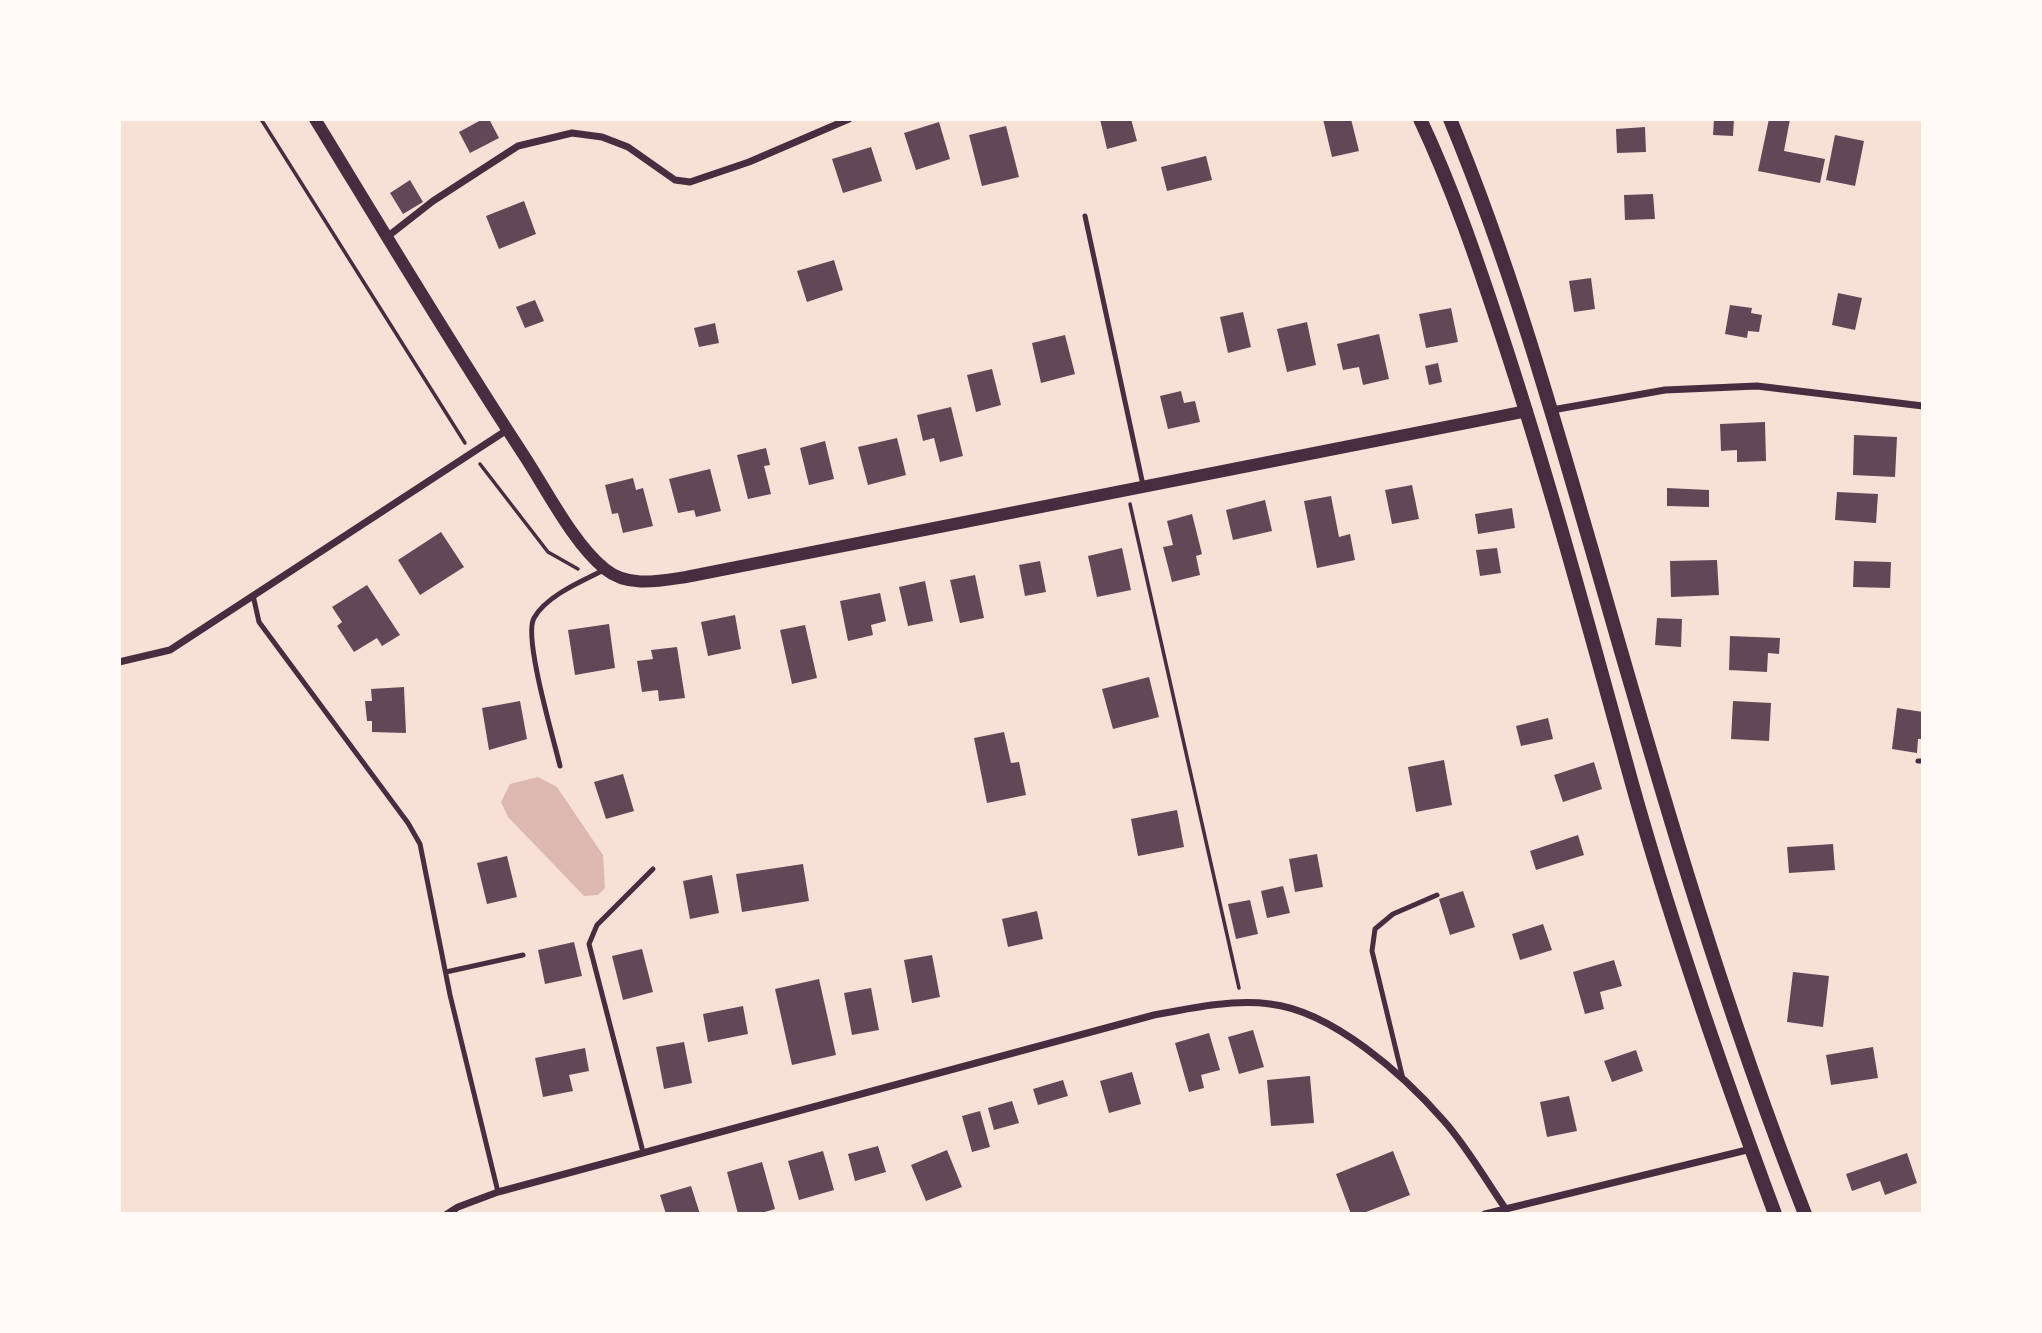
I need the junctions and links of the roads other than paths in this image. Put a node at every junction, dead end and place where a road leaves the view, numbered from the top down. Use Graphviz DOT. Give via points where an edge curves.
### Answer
graph roads {
  1 [pos="315,119"];
  2 [pos="849,119"];
  3 [pos="1420,119"];
  4 [pos="1450,119"];
  5 [pos="1085,216"];
  6 [pos="387,237"];
  7 [pos="1923,406"];
  8 [pos="1552,410"];
  9 [pos="1527,411"];
  10 [pos="507,430"];
  11 [pos="1143,485"];
  12 [pos="605,569"];
  13 [pos="253,595"];
  14 [pos="119,662"];
  15 [pos="560,766"];
  16 [pos="653,869"];
  17 [pos="1437,895"];
  18 [pos="523,956"];
  19 [pos="446,972"];
  20 [pos="1404,1082"];
  21 [pos="1751,1149"];
  22 [pos="643,1152"];
  23 [pos="498,1192"];
  24 [pos="1505,1208"];
  25 [pos="1495,1213"];
  26 [pos="446,1214"];
  27 [pos="1485,1214"];
  28 [pos="1775,1214"];
  29 [pos="1805,1214"];
  1 -- 6 [label="street"];
  2 -- 6 [label="street" via="690,182 675,180 628,147 602,137 572,133 518,146"];
  3 -- 9 [label="main road" via="1444,173"];
  4 -- 8 [label="main road" via="1514,289"];
  5 -- 11 [label="lane"];
  6 -- 10 [label="street"];
  7 -- 8 [label="street" via="1757,386 1665,390"];
  8 -- 29 [label="main road" via="1723,986"];
  9 -- 11 [label="street"];
  9 -- 21 [label="main road" via="1632,783 1696,992"];
  10 -- 12 [label="street" via="582,544"];
  10 -- 13 [label="street"];
  11 -- 12 [label="street" via="686,577 623,580"];
  12 -- 15 [label="lane" via="556,595 533,619 531,642"];
  13 -- 14 [label="street" via="170,650"];
  13 -- 19 [label="lane" via="259,622 420,844"];
  16 -- 22 [label="lane" via="597,925 589,944"];
  17 -- 20 [label="lane" via="1393,914 1375,929 1372,951"];
  18 -- 19 [label="lane"];
  19 -- 23 [label="lane"];
  20 -- 22 [label="street" via="1376,1054 1299,1010 1242,1003 1198,1006"];
  20 -- 24 [label="street" via="1445,1121"];
  21 -- 24 [label="street"];
  21 -- 28 [label="main road"];
  22 -- 23 [label="street"];
  23 -- 26 [label="street"];
  24 -- 25 [label="street"];
  25 -- 27 [label="street"];
}
